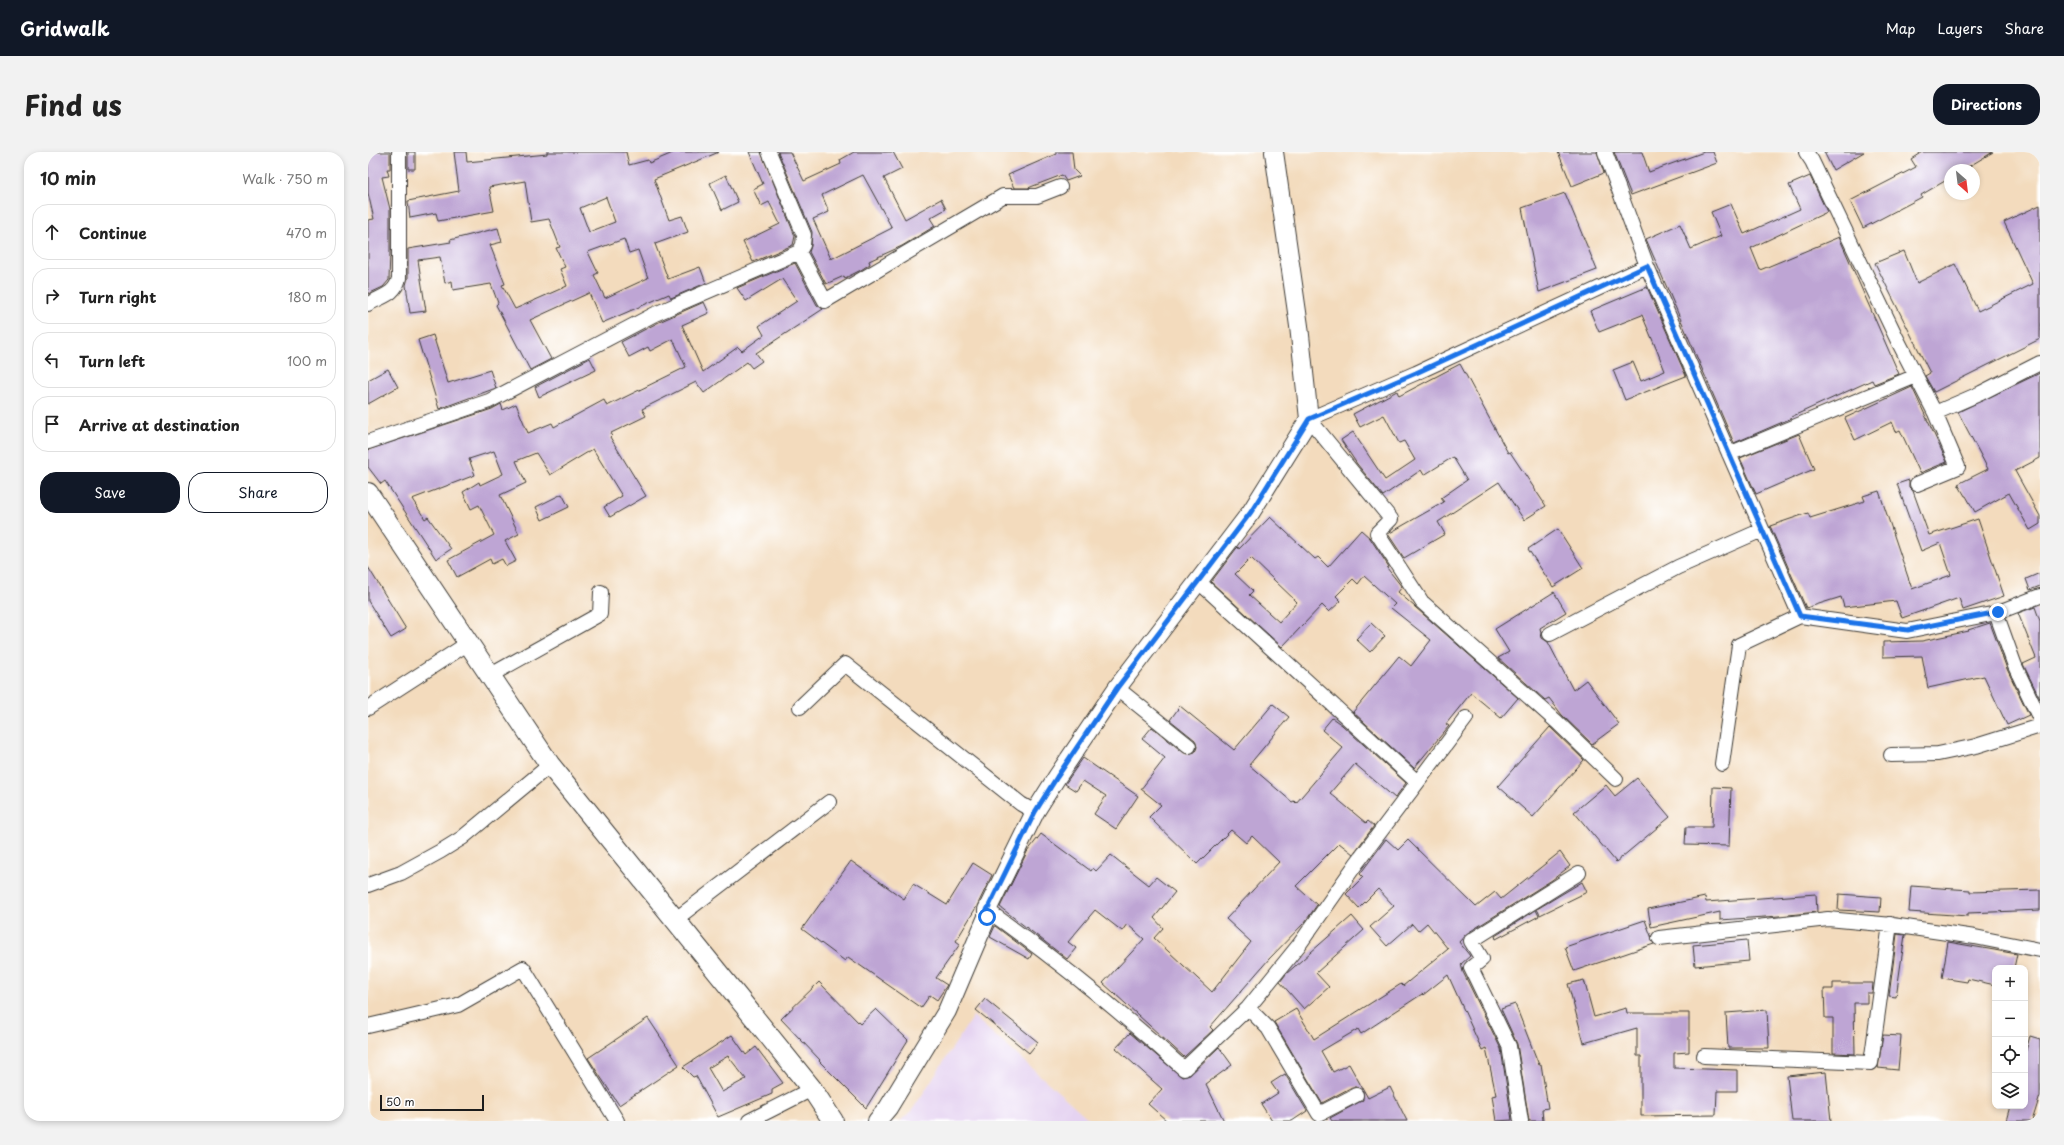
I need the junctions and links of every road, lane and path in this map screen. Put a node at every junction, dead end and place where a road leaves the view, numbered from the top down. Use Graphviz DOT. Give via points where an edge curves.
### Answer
graph roads {
  1 [pos="399,152"];
  2 [pos="769,152"];
  3 [pos="1274,152"];
  4 [pos="1605,152"];
  5 [pos="1806,152"];
  6 [pos="1060,187"];
  7 [pos="799,252"];
  8 [pos="1647,266"];
  9 [pos="368,304"];
  10 [pos="2040,363"];
  11 [pos="1916,376"];
  12 [pos="1935,413"];
  13 [pos="1309,419"];
  14 [pos="368,442"];
  15 [pos="1729,454"];
  16 [pos="1917,484"];
  17 [pos="368,494"];
  18 [pos="1762,530"];
  19 [pos="1199,582"];
  20 [pos="601,592"];
  21 [pos="2040,596"];
  22 [pos="1996,613"];
  23 [pos="1800,616"];
  24 [pos="1550,634"];
  25 [pos="467,644"];
  26 [pos="489,676"];
  27 [pos="1117,688"];
  28 [pos="800,707"];
  29 [pos="368,708"];
  30 [pos="1466,718"];
  31 [pos="2040,719"];
  32 [pos="2040,726"];
  33 [pos="1189,746"];
  34 [pos="1891,755"];
  35 [pos="1722,764"];
  36 [pos="550,765"];
  37 [pos="1616,779"];
  38 [pos="1417,782"];
  39 [pos="829,802"];
  40 [pos="1035,812"];
  41 [pos="1579,873"];
  42 [pos="368,885"];
  43 [pos="987,910"];
  44 [pos="676,919"];
  45 [pos="1890,924"];
  46 [pos="1659,938"];
  47 [pos="2040,950"];
  48 [pos="1248,1008"];
  49 [pos="368,1026"];
  50 [pos="1704,1056"];
  51 [pos="812,1089"];
  52 [pos="1356,1095"];
  53 [pos="617,1121"];
  54 [pos="749,1121"];
  55 [pos="833,1121"];
  56 [pos="877,1121"];
  57 [pos="1522,1121"];
  1 -- 9 [label="street" via="399,278 397,287"];
  2 -- 7 [label="street" via="804,235 804,245"];
  3 -- 13 [label="street" via="1300,326"];
  4 -- 8 [label="street"];
  5 -- 11 [label="street"];
  6 -- 7 [label="street" via="1037,196 1003,196 825,301"];
  7 -- 14 [label="street" via="655,314 489,401"];
  8 -- 13 [label="street" via="1416,373"];
  8 -- 15 [label="street"];
  10 -- 12 [label="street"];
  11 -- 12 [label="street"];
  11 -- 15 [label="street"];
  12 -- 16 [label="street" via="1958,467"];
  13 -- 19 [label="street" via="1251,512"];
  13 -- 37 [label="street" via="1391,519 1377,533 1422,602 1557,722"];
  15 -- 18 [label="street"];
  17 -- 25 [label="main road"];
  18 -- 23 [label="street"];
  18 -- 24 [label="street" via="1678,567"];
  19 -- 27 [label="street"];
  19 -- 38 [label="street"];
  20 -- 26 [label="street" via="600,614"];
  21 -- 22 [label="street"];
  22 -- 23 [label="street" via="1908,630"];
  22 -- 31 [label="street" via="2015,666"];
  23 -- 35 [label="street" via="1739,645"];
  25 -- 26 [label="main road"];
  25 -- 29 [label="street"];
  26 -- 36 [label="main road"];
  27 -- 33 [label="street"];
  27 -- 40 [label="street"];
  28 -- 40 [label="street" via="845,664 1021,804"];
  30 -- 38 [label="street"];
  32 -- 34 [label="street" via="1976,746 1938,754"];
  36 -- 42 [label="street" via="462,838 416,866"];
  36 -- 44 [label="main road"];
  38 -- 48 [label="street" via="1299,945"];
  39 -- 44 [label="street"];
  40 -- 43 [label="street"];
  41 -- 57 [label="street" via="1471,941 1482,959 1471,968 1509,1046"];
  43 -- 48 [label="street" via="1039,947 1132,1022 1184,1069"];
  43 -- 56 [label="street" via="987,917 947,1011 888,1108"];
  44 -- 51 [label="main road"];
  45 -- 46 [label="street" via="1828,919"];
  45 -- 47 [label="street"];
  45 -- 50 [label="street" via="1871,1063"];
  48 -- 52 [label="street" via="1268,1028 1319,1114"];
  49 -- 53 [label="street" via="458,1005 523,968"];
  51 -- 54 [label="street"];
  51 -- 55 [label="main road"];
}
